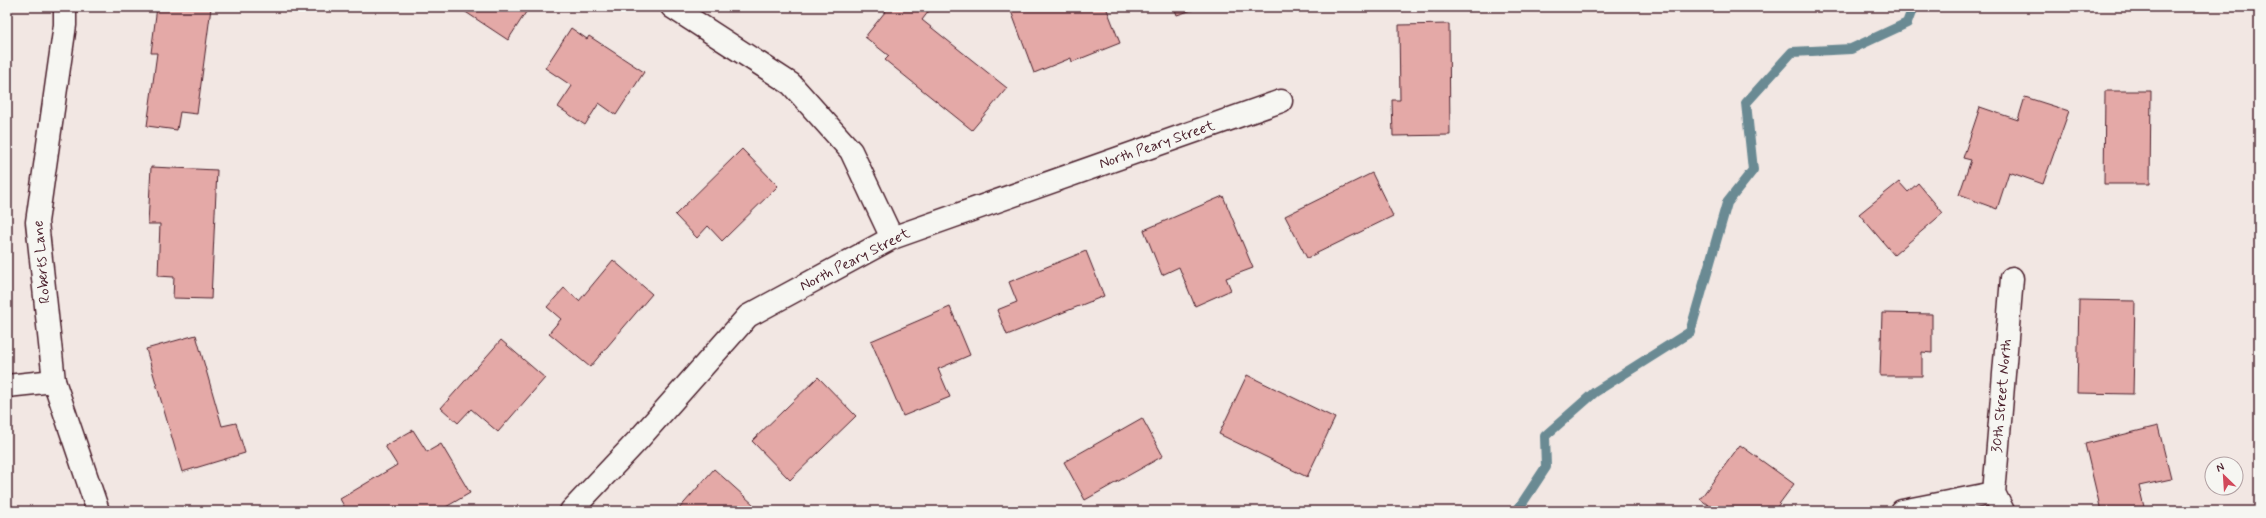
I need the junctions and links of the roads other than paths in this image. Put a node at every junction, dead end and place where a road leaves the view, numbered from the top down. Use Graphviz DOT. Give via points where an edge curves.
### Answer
graph roads {
  1 [pos="65,7"];
  2 [pos="672,7"];
  3 [pos="1281,101"];
  4 [pos="892,238"];
  5 [pos="2012,278"];
  6 [pos="54,381"];
  7 [pos="7,386"];
  8 [pos="1999,502"];
  9 [pos="98,511"];
  10 [pos="571,511"];
  11 [pos="1902,511"];
  1 -- 6 [label="street, Roberts Lane" via="65,25 37,222"];
  2 -- 4 [label="street" via="791,84 851,151"];
  3 -- 4 [label="street, North Peary Street"];
  4 -- 10 [label="street, North Peary Street" via="748,316"];
  5 -- 8 [label="street, 30th Street North"];
  6 -- 7 [label="street"];
  6 -- 9 [label="street, Roberts Lane"];
  8 -- 11 [label="street"];
}
